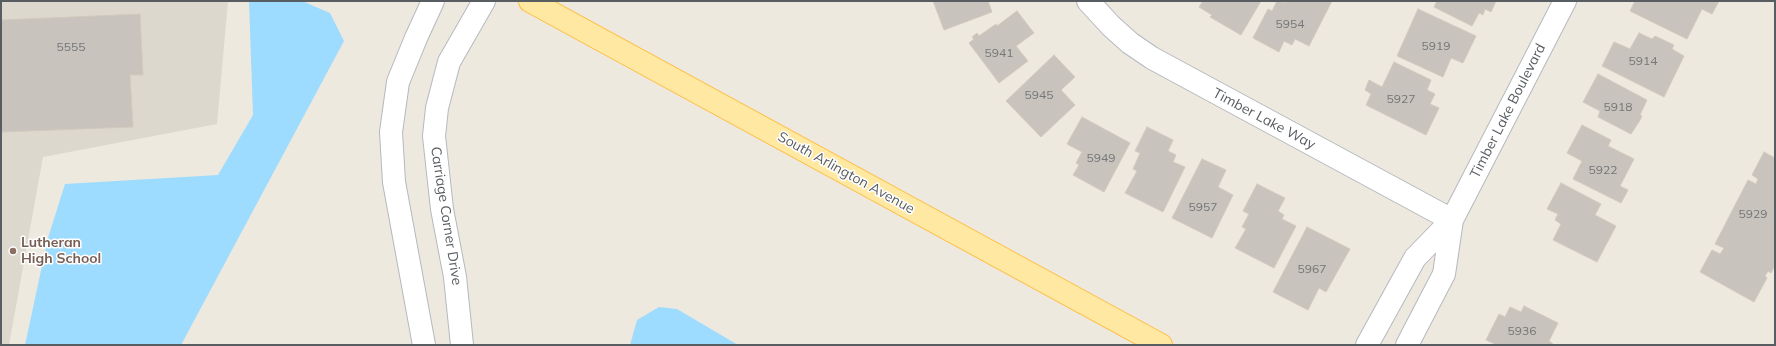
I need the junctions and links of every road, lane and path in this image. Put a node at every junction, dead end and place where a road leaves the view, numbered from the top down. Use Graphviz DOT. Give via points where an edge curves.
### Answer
graph roads {
  1 [pos="433,1"];
  2 [pos="484,1"];
  3 [pos="530,1"];
  4 [pos="1088,1"];
  5 [pos="1565,1"];
  6 [pos="1452,220"];
  7 [pos="424,345"];
  8 [pos="462,345"];
  9 [pos="1161,345"];
  10 [pos="1367,345"];
  11 [pos="1407,345"];
  1 -- 7 [label="street" via="398,82 391,132 394,182"];
  2 -- 8 [label="street, Carriage Corner Drive" via="449,62 437,108 434,136 442,209 455,277"];
  3 -- 9 [label="main road, South Arlington Avenue"];
  4 -- 6 [label="street, Timber Lake Way" via="1130,43 1152,58"];
  5 -- 6 [label="street, Timber Lake Boulevard"];
  6 -- 10 [label="street, Timber Lake Boulevard" via="1415,258"];
  6 -- 11 [label="street, Timber Lake Boulevard" via="1444,274"];
}
